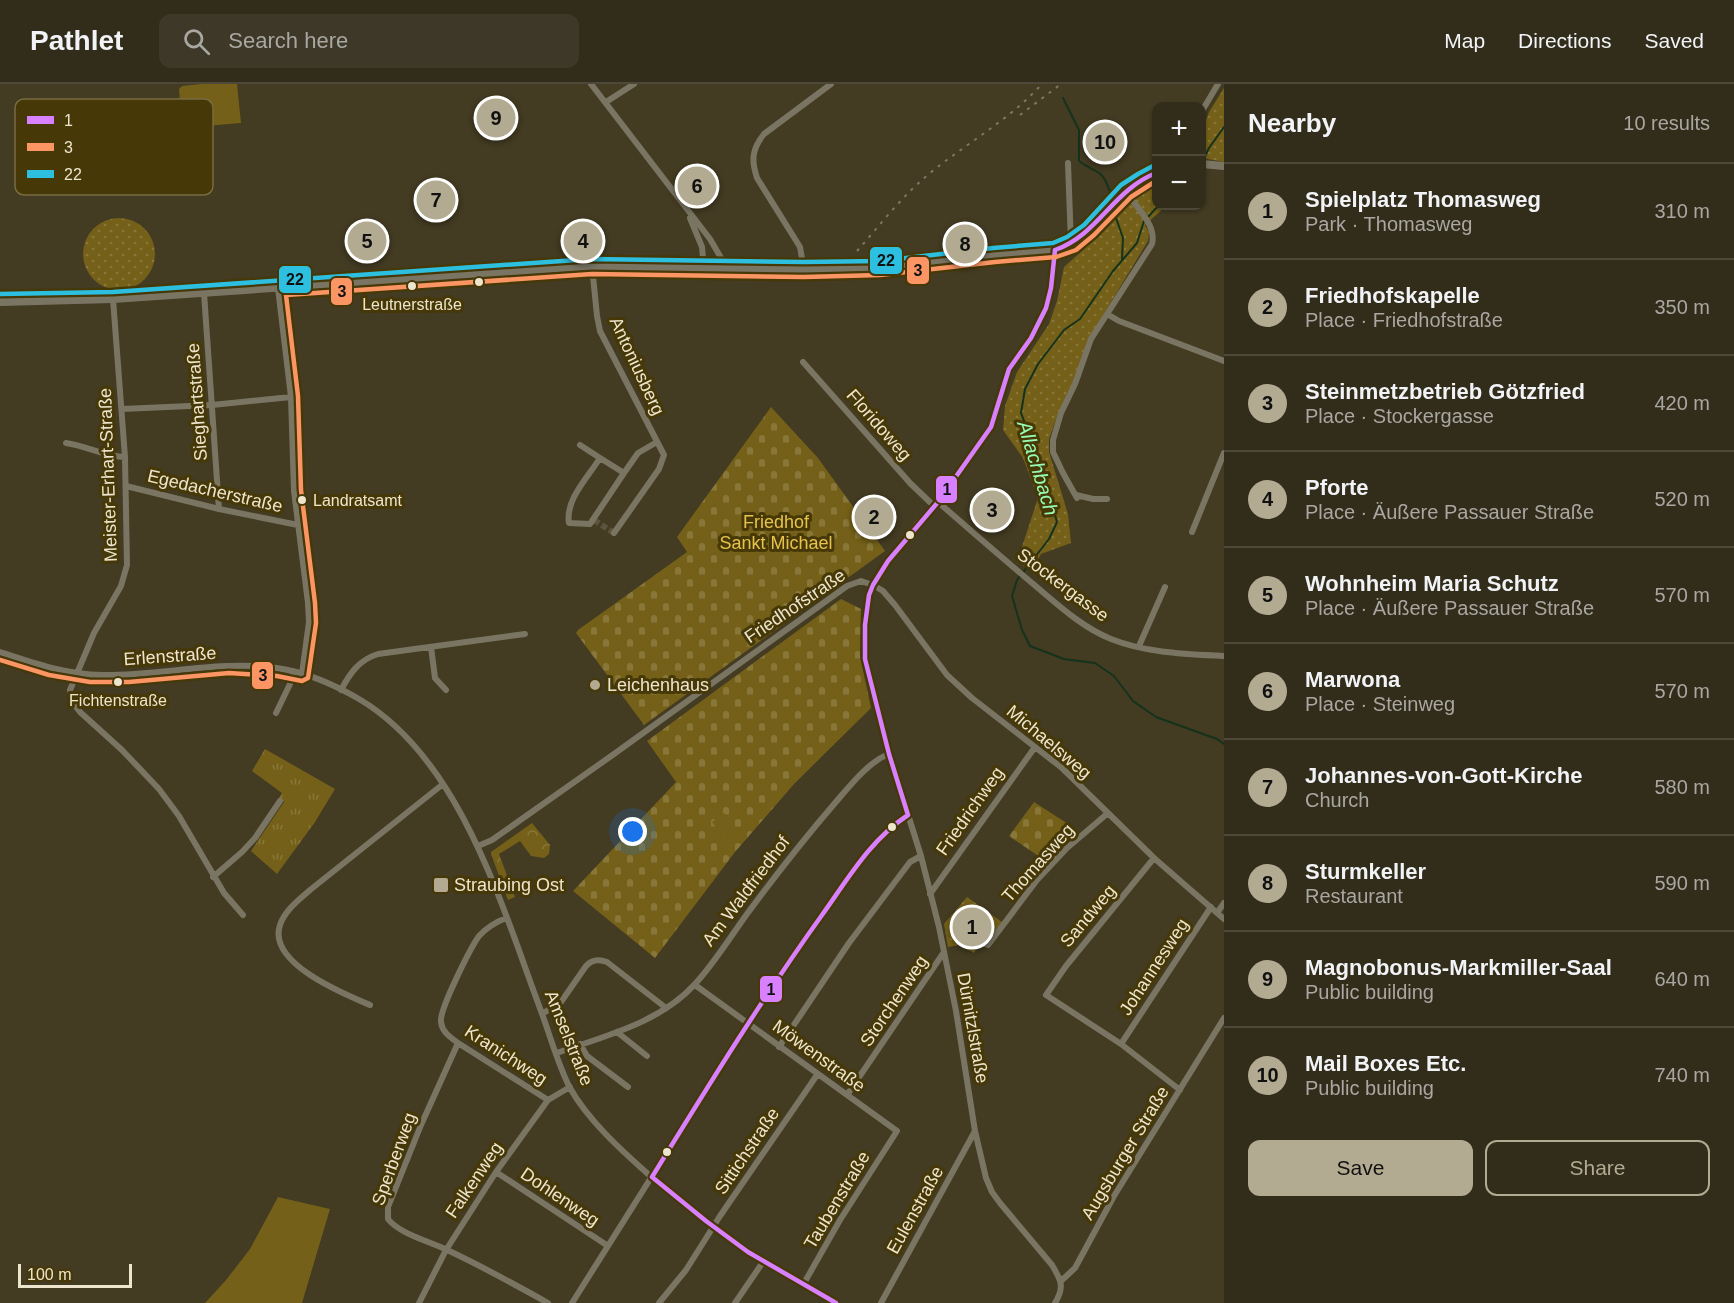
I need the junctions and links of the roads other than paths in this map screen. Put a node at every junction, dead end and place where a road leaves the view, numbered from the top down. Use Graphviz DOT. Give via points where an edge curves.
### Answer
graph roads {
  1 [pos="591,84"];
  2 [pos="634,84"];
  3 [pos="831,84"];
  4 [pos="1218,84"];
  5 [pos="606,102"];
  6 [pos="1206,104"];
  7 [pos="1068,163"];
  8 [pos="1206,164"];
  9 [pos="1222,166"];
  10 [pos="1152,174"];
  11 [pos="1126,191"];
  12 [pos="687,210"];
  13 [pos="1071,244"];
  14 [pos="1055,250"];
  15 [pos="592,266"];
  16 [pos="704,269"];
  17 [pos="723,269"];
  18 [pos="804,270"];
  19 [pos="278,288"];
  20 [pos="204,293"];
  21 [pos="114,299"];
  22 [pos="0,302"];
  23 [pos="1107,314"];
  24 [pos="1224,361"];
  25 [pos="803,362"];
  26 [pos="291,397"];
  27 [pos="212,405"];
  28 [pos="122,409"];
  29 [pos="657,442"];
  30 [pos="66,443"];
  31 [pos="580,445"];
  32 [pos="1224,453"];
  33 [pos="125,457"];
  34 [pos="600,458"];
  35 [pos="624,473"];
  36 [pos="126,486"];
  37 [pos="1107,499"];
  38 [pos="936,504"];
  39 [pos="219,509"];
  40 [pos="298,525"];
  41 [pos="1192,532"];
  42 [pos="614,534"];
  43 [pos="873,585"];
  44 [pos="1166,587"];
  45 [pos="525,634"];
  46 [pos="1139,646"];
  47 [pos="431,647"];
  48 [pos="0,652"];
  49 [pos="1224,656"];
  50 [pos="293,671"];
  51 [pos="76,674"];
  52 [pos="302,674"];
  53 [pos="341,690"];
  54 [pos="447,690"];
  55 [pos="276,713"];
  56 [pos="1035,747"];
  57 [pos="889,754"];
  58 [pos="442,782"];
  59 [pos="280,801"];
  60 [pos="1108,813"];
  61 [pos="908,814"];
  62 [pos="478,846"];
  63 [pos="921,856"];
  64 [pos="1154,858"];
  65 [pos="213,877"];
  66 [pos="930,894"];
  67 [pos="1224,903"];
  68 [pos="1211,907"];
  69 [pos="1217,913"];
  70 [pos="243,915"];
  71 [pos="506,918"];
  72 [pos="1224,919"];
  73 [pos="993,937"];
  74 [pos="944,952"];
  75 [pos="695,985"];
  76 [pos="370,1005"];
  77 [pos="666,1008"];
  78 [pos="542,1014"];
  79 [pos="1224,1018"];
  80 [pos="747,1023"];
  81 [pos="617,1032"];
  82 [pos="458,1043"];
  83 [pos="580,1044"];
  84 [pos="1121,1044"];
  85 [pos="779,1047"];
  86 [pos="557,1053"];
  87 [pos="647,1056"];
  88 [pos="817,1075"];
  89 [pos="628,1087"];
  90 [pos="570,1088"];
  91 [pos="1180,1090"];
  92 [pos="848,1095"];
  93 [pos="548,1100"];
  94 [pos="897,1131"];
  95 [pos="975,1131"];
  96 [pos="496,1172"];
  97 [pos="652,1177"];
  98 [pos="713,1227"];
  99 [pos="608,1246"];
  100 [pos="446,1250"];
  101 [pos="763,1262"];
  102 [pos="1061,1281"];
  103 [pos="803,1285"];
  104 [pos="419,1303"];
  105 [pos="548,1303"];
  106 [pos="572,1303"];
  107 [pos="659,1303"];
  108 [pos="735,1303"];
  109 [pos="836,1303"];
  110 [pos="881,1303"];
  111 [pos="1055,1303"];
  1 -- 5 [label="street"];
  2 -- 5 [label="street"];
  3 -- 18 [label="street" via="764,134 753,154 757,178 800,247"];
  4 -- 6 [label="street"];
  5 -- 12 [label="street"];
  7 -- 13 [label="street"];
  8 -- 9 [label="main road"];
  10 -- 11 [label="main road"];
  11 -- 13 [label="main road"];
  11 -- 23 [label="street" via="1153,231 1152,244"];
  12 -- 16 [label="street" via="702,247"];
  12 -- 17 [label="street" via="717,249"];
  13 -- 14 [label="main road"];
  14 -- 18 [label="main road" via="880,268"];
  14 -- 38 [label="street, Friedhofstraße" via="1046,308 1010,369 991,427"];
  15 -- 16 [label="main road"];
  15 -- 19 [label="main road"];
  15 -- 29 [label="street, Antoniusberg" via="600,331"];
  16 -- 17 [label="main road"];
  17 -- 18 [label="main road"];
  19 -- 20 [label="main road"];
  19 -- 26 [label="street"];
  20 -- 21 [label="main road"];
  20 -- 27 [label="street, Sieghartstraße"];
  21 -- 22 [label="main road"];
  21 -- 28 [label="street, Meister-Erhart-Straße"];
  23 -- 24 [label="street"];
  23 -- 37 [label="street" via="1091,339 1053,440 1053,453 1076,496"];
  25 -- 38 [label="street, Floridoweg" via="910,483"];
  26 -- 27 [label="street"];
  26 -- 40 [label="street"];
  27 -- 28 [label="street"];
  27 -- 39 [label="street, Sieghartstraße"];
  28 -- 33 [label="street, Meister-Erhart-Straße"];
  29 -- 35 [label="street, Antoniusberg" via="638,453"];
  29 -- 42 [label="street, Antoniusberg" via="663,460"];
  30 -- 33 [label="street"];
  31 -- 34 [label="street"];
  32 -- 41 [label="street"];
  33 -- 36 [label="street, Meister-Erhart-Straße"];
  34 -- 35 [label="street"];
  34 -- 35 [label="street, Antoniusberg" via="570,503 568,523 590,524"];
  36 -- 39 [label="street, Egedacherstraße"];
  36 -- 51 [label="street, Meister-Erhart-Straße" via="126,575"];
  38 -- 43 [label="street, Friedhofstraße"];
  38 -- 46 [label="street, Stockergasse" via="1087,626 1110,639"];
  39 -- 40 [label="street, Egedacherstraße"];
  40 -- 52 [label="street" via="309,613"];
  43 -- 56 [label="street, Michaelsweg" via="895,604 947,675"];
  43 -- 57 [label="street, Dürnitzlstraße" via="865,625 865,659"];
  43 -- 62 [label="street, Friedhofstraße" via="861,581 847,586 492,840"];
  44 -- 46 [label="street"];
  45 -- 47 [label="street"];
  46 -- 49 [label="street, Stockergasse" via="1172,653"];
  47 -- 53 [label="street" via="367,658 357,665"];
  47 -- 54 [label="street" via="435,678"];
  48 -- 51 [label="street, Erlenstraße"];
  50 -- 51 [label="street, Erlenstraße" via="240,666 148,674"];
  50 -- 52 [label="street, Erlenstraße"];
  50 -- 55 [label="street"];
  51 -- 65 [label="street" via="70,690 72,703 159,789"];
  52 -- 53 [label="street, Erlenstraße"];
  53 -- 58 [label="street, Erlenstraße" via="394,726"];
  56 -- 60 [label="street, Michaelsweg"];
  56 -- 66 [label="street, Friedrichweg"];
  57 -- 61 [label="street, Dürnitzlstraße"];
  57 -- 75 [label="street, Am Waldfriedhof" via="853,783 789,857"];
  58 -- 62 [label="street, Amselstraße"];
  58 -- 76 [label="street" via="310,890 289,910 279,927 279,937 290,958 330,987"];
  59 -- 65 [label="street" via="255,838"];
  60 -- 64 [label="street, Michaelsweg"];
  60 -- 73 [label="street, Thomasweg" via="1037,880"];
  61 -- 63 [label="street, Dürnitzlstraße"];
  61 -- 80 [label="street" via="860,862"];
  62 -- 71 [label="street, Amselstraße"];
  63 -- 66 [label="street, Dürnitzlstraße"];
  63 -- 85 [label="street" via="910,862 849,943"];
  64 -- 68 [label="street, Michaelsweg"];
  64 -- 84 [label="street, Sandweg" via="1046,995"];
  65 -- 70 [label="street"];
  66 -- 74 [label="street, Dürnitzlstraße"];
  67 -- 69 [label="street"];
  68 -- 69 [label="street, Michaelsweg"];
  68 -- 84 [label="street, Johannesweg"];
  69 -- 72 [label="street, Michaelsweg"];
  71 -- 78 [label="street, Amselstraße"];
  71 -- 82 [label="street, Kranichweg" via="486,929 474,944 443,1011 443,1030"];
  74 -- 92 [label="street, Storchenweg"];
  74 -- 95 [label="street, Dürnitzlstraße"];
  75 -- 77 [label="street, Am Waldfriedhof"];
  75 -- 80 [label="street, Möwenstraße"];
  77 -- 78 [label="street" via="607,962 597,960 586,966 561,1002"];
  77 -- 81 [label="street, Am Waldfriedhof"];
  78 -- 86 [label="street, Amselstraße"];
  79 -- 91 [label="street, Augsburger Straße"];
  80 -- 85 [label="street, Möwenstraße"];
  80 -- 97 [label="street"];
  81 -- 83 [label="street, Am Waldfriedhof"];
  81 -- 87 [label="street"];
  82 -- 93 [label="street, Kranichweg"];
  82 -- 100 [label="street, Sperberweg" via="387,1213 388,1220 397,1228"];
  83 -- 86 [label="street, Am Waldfriedhof"];
  83 -- 89 [label="street" via="587,1056"];
  84 -- 91 [label="street"];
  85 -- 88 [label="street, Möwenstraße"];
  86 -- 90 [label="street, Amselstraße"];
  88 -- 92 [label="street, Möwenstraße"];
  88 -- 98 [label="street, Sittichstraße"];
  90 -- 93 [label="street, Falkenweg"];
  90 -- 97 [label="street, Amselstraße" via="623,1152"];
  91 -- 102 [label="street, Augsburger Straße" via="1075,1268"];
  92 -- 94 [label="street, Möwenstraße"];
  93 -- 96 [label="street, Falkenweg"];
  94 -- 103 [label="street, Taubenstraße"];
  95 -- 102 [label="street, Dürnitzlstraße" via="992,1192 1052,1264"];
  95 -- 110 [label="street, Eulenstraße"];
  96 -- 99 [label="street, Dohlenweg"];
  96 -- 100 [label="street, Falkenweg"];
  97 -- 98 [label="street, Amselstraße"];
  97 -- 99 [label="street"];
  98 -- 101 [label="street, Amselstraße"];
  98 -- 107 [label="street, Sittichstraße"];
  99 -- 106 [label="street"];
  100 -- 104 [label="street, Falkenweg"];
  100 -- 105 [label="street, Sperberweg"];
  101 -- 103 [label="street, Amselstraße"];
  101 -- 108 [label="street"];
  102 -- 111 [label="street, Augsburger Straße"];
  103 -- 109 [label="street, Amselstraße"];
}
